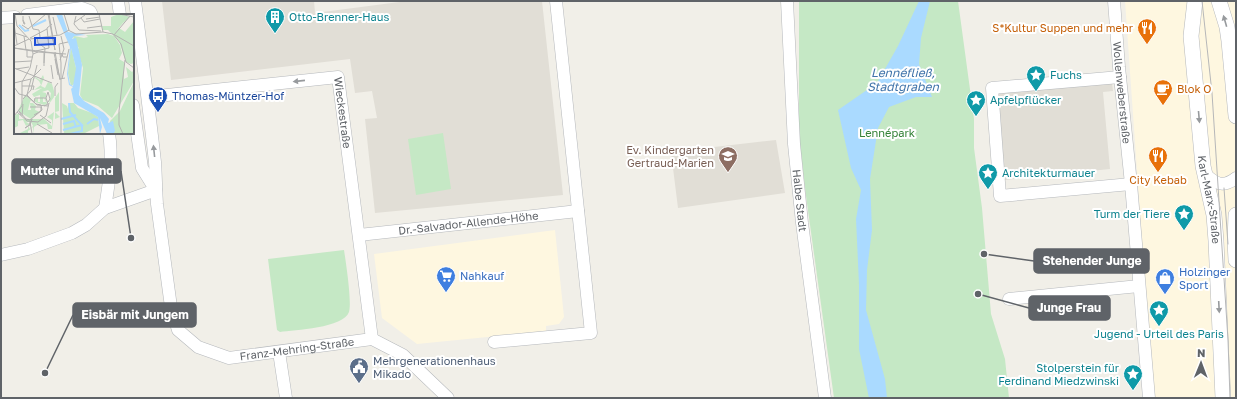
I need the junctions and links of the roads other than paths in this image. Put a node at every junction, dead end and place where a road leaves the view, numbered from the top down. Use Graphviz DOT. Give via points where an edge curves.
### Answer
graph roads {
  1 [pos="118,1"];
  2 [pos="135,1"];
  3 [pos="556,1"];
  4 [pos="788,1"];
  5 [pos="1114,1"];
  6 [pos="1195,1"];
  7 [pos="1219,1"];
  8 [pos="35,14"];
  9 [pos="92,14"];
  10 [pos="120,14"];
  11 [pos="14,16"];
  12 [pos="1,18"];
  13 [pos="1233,41"];
  14 [pos="1120,77"];
  15 [pos="148,97"];
  16 [pos="134,112"];
  17 [pos="1236,116"];
  18 [pos="109,134"];
  19 [pos="1205,174"];
  20 [pos="1236,178"];
  21 [pos="1130,184"];
  22 [pos="156,190"];
  23 [pos="105,208"];
  24 [pos="578,211"];
  25 [pos="1236,215"];
  26 [pos="359,235"];
  27 [pos="1,255"];
  28 [pos="1236,260"];
  29 [pos="1139,286"];
  30 [pos="1009,299"];
  31 [pos="372,339"];
  32 [pos="494,342"];
  33 [pos="279,352"];
  34 [pos="286,398"];
  35 [pos="448,398"];
  36 [pos="825,398"];
  37 [pos="1149,398"];
  38 [pos="1223,398"];
  1 -- 10 [label="street"];
  2 -- 15 [label="street, Franz-Mehring-Straße"];
  3 -- 24 [label="street"];
  4 -- 36 [label="street, Halbe Stadt" via="794,144"];
  5 -- 14 [label="street, Wollenweberstraße"];
  6 -- 19 [label="street, Karl-Marx-Straße, one-way" via="1191,36"];
  13 -- 7 [label="street, one-way"];
  8 -- 9 [label="street" via="82,8"];
  11 -- 12 [label="street"];
  13 -- 17 [label="street"];
  14 -- 21 [label="street, Wollenweberstraße"];
  14 -- 21 [label="street" via="992,88 1000,196"];
  22 -- 15 [label="street, Franz-Mehring-Straße, one-way"];
  26 -- 15 [label="street, Wieckestraße, one-way" via="338,77"];
  16 -- 22 [label="street, Franz-Mehring-Straße" via="142,168"];
  18 -- 23 [label="street" via="110,172"];
  19 -- 20 [label="street" via="1218,184 1230,183"];
  19 -- 38 [label="street, Karl-Marx-Straße, one-way" via="1214,216"];
  21 -- 29 [label="street, Wollenweberstraße"];
  22 -- 23 [label="street"];
  22 -- 33 [label="street, Franz-Mehring-Straße" via="171,307 178,330 198,347 229,358"];
  23 -- 27 [label="street" via="86,225 72,233 28,249"];
  24 -- 26 [label="street, Dr.-Salvador-Allende-Höhe"];
  24 -- 32 [label="street" via="592,333"];
  25 -- 28 [label="street, Karl-Marx-Straße"];
  26 -- 31 [label="street, Wieckestraße"];
  29 -- 30 [label="street"];
  29 -- 37 [label="street, Wollenweberstraße"];
  31 -- 33 [label="street, Franz-Mehring-Straße"];
  31 -- 35 [label="street" via="403,355"];
  33 -- 34 [label="street"];
}
